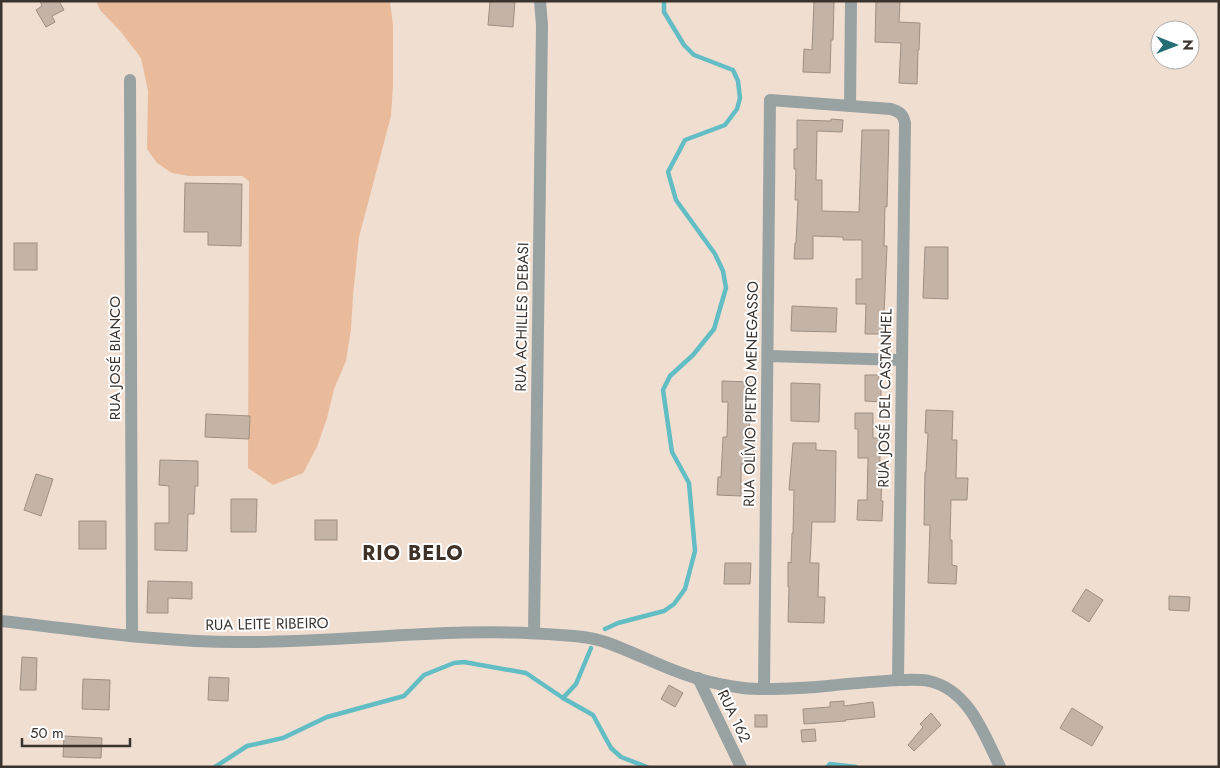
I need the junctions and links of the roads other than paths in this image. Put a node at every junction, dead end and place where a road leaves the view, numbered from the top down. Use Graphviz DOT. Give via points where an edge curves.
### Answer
graph roads {
  1 [pos="540,1"];
  2 [pos="851,1"];
  3 [pos="130,80"];
  4 [pos="850,106"];
  5 [pos="768,356"];
  6 [pos="902,360"];
  7 [pos="1,621"];
  8 [pos="534,633"];
  9 [pos="132,635"];
  10 [pos="698,678"];
  11 [pos="898,680"];
  12 [pos="764,689"];
  13 [pos="741,767"];
  14 [pos="1000,767"];
  1 -- 8 [label="street, RUA ACHILLES DEBASI"];
  2 -- 4 [label="street"];
  3 -- 9 [label="street, RUA JOSÉ BIANCO"];
  4 -- 5 [label="street, RUA OLÍVIO PIETRO MENEGASSO" via="770,100"];
  4 -- 6 [label="street, RUA JOSÉ DEL CASTANHEL" via="891,109 903,115 905,123"];
  5 -- 6 [label="street"];
  5 -- 12 [label="street, RUA OLÍVIO PIETRO MENEGASSO"];
  6 -- 11 [label="street, RUA JOSÉ DEL CASTANHEL"];
  7 -- 9 [label="street, RUA LEITE RIBEIRO"];
  8 -- 9 [label="street, RUA LEITE RIBEIRO" via="245,642"];
  8 -- 10 [label="street, RUA LEITE RIBEIRO" via="604,642"];
  10 -- 12 [label="street, RUA LEITE RIBEIRO"];
  10 -- 13 [label="street, RUA 162"];
  11 -- 12 [label="street, RUA LEITE RIBEIRO"];
  11 -- 14 [label="street, RUA LEITE RIBEIRO" via="928,681 955,694 975,716"];
}
